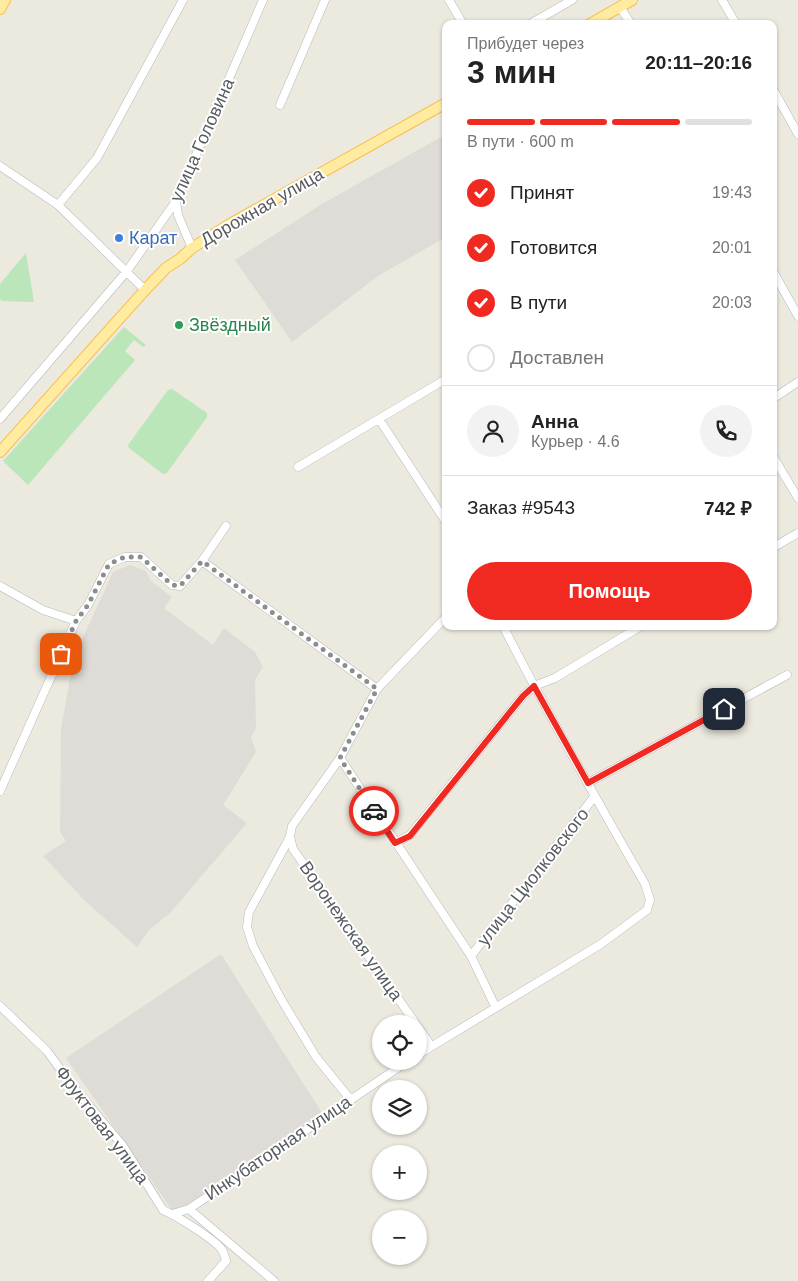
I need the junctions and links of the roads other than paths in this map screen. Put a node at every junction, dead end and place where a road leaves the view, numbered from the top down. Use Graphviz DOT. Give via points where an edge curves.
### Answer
graph roads {
  1 [pos="5,0"];
  2 [pos="183,0"];
  3 [pos="263,0"];
  4 [pos="325,0"];
  5 [pos="449,0"];
  6 [pos="572,0"];
  7 [pos="632,0"];
  8 [pos="722,0"];
  9 [pos="620,7"];
  10 [pos="0,9"];
  11 [pos="461,20"];
  12 [pos="537,20"];
  13 [pos="597,20"];
  14 [pos="628,20"];
  15 [pos="734,20"];
  16 [pos="777,97"];
  17 [pos="280,105"];
  18 [pos="442,105"];
  19 [pos="798,134"];
  20 [pos="0,166"];
  21 [pos="176,201"];
  22 [pos="58,205"];
  23 [pos="192,248"];
  24 [pos="127,271"];
  25 [pos="777,278"];
  26 [pos="144,290"];
  27 [pos="798,316"];
  28 [pos="442,382"];
  29 [pos="798,382"];
  30 [pos="777,396"];
  31 [pos="0,419"];
  32 [pos="379,419"];
  33 [pos="0,452"];
  34 [pos="777,463"];
  35 [pos="298,467"];
  36 [pos="798,498"];
  37 [pos="442,516"];
  38 [pos="226,526"];
  39 [pos="798,533"];
  40 [pos="777,545"];
  41 [pos="202,561"];
  42 [pos="0,586"];
  43 [pos="76,621"];
  44 [pos="442,621"];
  45 [pos="506,630"];
  46 [pos="634,630"];
  47 [pos="787,675"];
  48 [pos="534,686"];
  49 [pos="377,689"];
  50 [pos="340,758"];
  51 [pos="588,783"];
  52 [pos="0,791"];
  53 [pos="594,797"];
  54 [pos="290,836"];
  55 [pos="395,843"];
  56 [pos="471,956"];
  57 [pos="0,1006"];
  58 [pos="495,1006"];
  59 [pos="410,1015"];
  60 [pos="427,1040"];
  61 [pos="431,1046"];
  62 [pos="427,1049"];
  63 [pos="394,1070"];
  64 [pos="350,1099"];
  65 [pos="189,1209"];
  66 [pos="172,1214"];
  67 [pos="208,1281"];
  68 [pos="274,1281"];
  1 -- 10 [label="main road"];
  2 -- 22 [label="street" via="97,158"];
  3 -- 21 [label="street, улица Головина"];
  4 -- 17 [label="street"];
  5 -- 11 [label="street"];
  6 -- 12 [label="street"];
  7 -- 9 [label="main road"];
  8 -- 15 [label="street"];
  9 -- 13 [label="main road"];
  9 -- 14 [label="street"];
  16 -- 19 [label="street"];
  18 -- 23 [label="main road, Дорожная улица"];
  20 -- 22 [label="street"];
  21 -- 23 [label="street" via="178,215"];
  21 -- 24 [label="street, улица Головина"];
  22 -- 24 [label="street"];
  23 -- 26 [label="main road, Дорожная улица"];
  24 -- 26 [label="street"];
  24 -- 31 [label="street, улица Головина"];
  25 -- 27 [label="street"];
  26 -- 33 [label="main road, Дорожная улица"];
  28 -- 32 [label="street"];
  29 -- 30 [label="street"];
  32 -- 35 [label="street"];
  32 -- 37 [label="street"];
  34 -- 36 [label="street"];
  38 -- 41 [label="street"];
  39 -- 40 [label="street"];
  41 -- 43 [label="street" via="180,586 172,585 141,557 125,557 109,564"];
  41 -- 49 [label="street"];
  42 -- 43 [label="street" via="42,610"];
  43 -- 52 [label="street"];
  44 -- 49 [label="street"];
  45 -- 48 [label="street"];
  46 -- 48 [label="street" via="554,678"];
  47 -- 51 [label="street, улица Циолковского"];
  48 -- 51 [label="street"];
  48 -- 55 [label="street" via="410,836"];
  49 -- 50 [label="street"];
  50 -- 54 [label="street" via="292,826"];
  50 -- 55 [label="street"];
  51 -- 53 [label="street"];
  53 -- 56 [label="street, улица Циолковского"];
  53 -- 58 [label="street" via="645,884 650,900 647,910 600,944"];
  54 -- 59 [label="street, Воронежская улица" via="293,849"];
  54 -- 64 [label="street" via="249,912 247,927 253,946 281,999 316,1057"];
  55 -- 56 [label="street"];
  56 -- 58 [label="street"];
  57 -- 66 [label="street, Фруктовая улица" via="47,1051 123,1146 163,1210"];
  58 -- 61 [label="street"];
  60 -- 61 [label="street"];
  61 -- 62 [label="street"];
  63 -- 64 [label="street, Инкубаторная улица"];
  64 -- 65 [label="street, Инкубаторная улица"];
  65 -- 66 [label="street, Инкубаторная улица"];
  65 -- 68 [label="street"];
  66 -- 67 [label="street, Фруктовая улица" via="222,1249 226,1261"];
}
